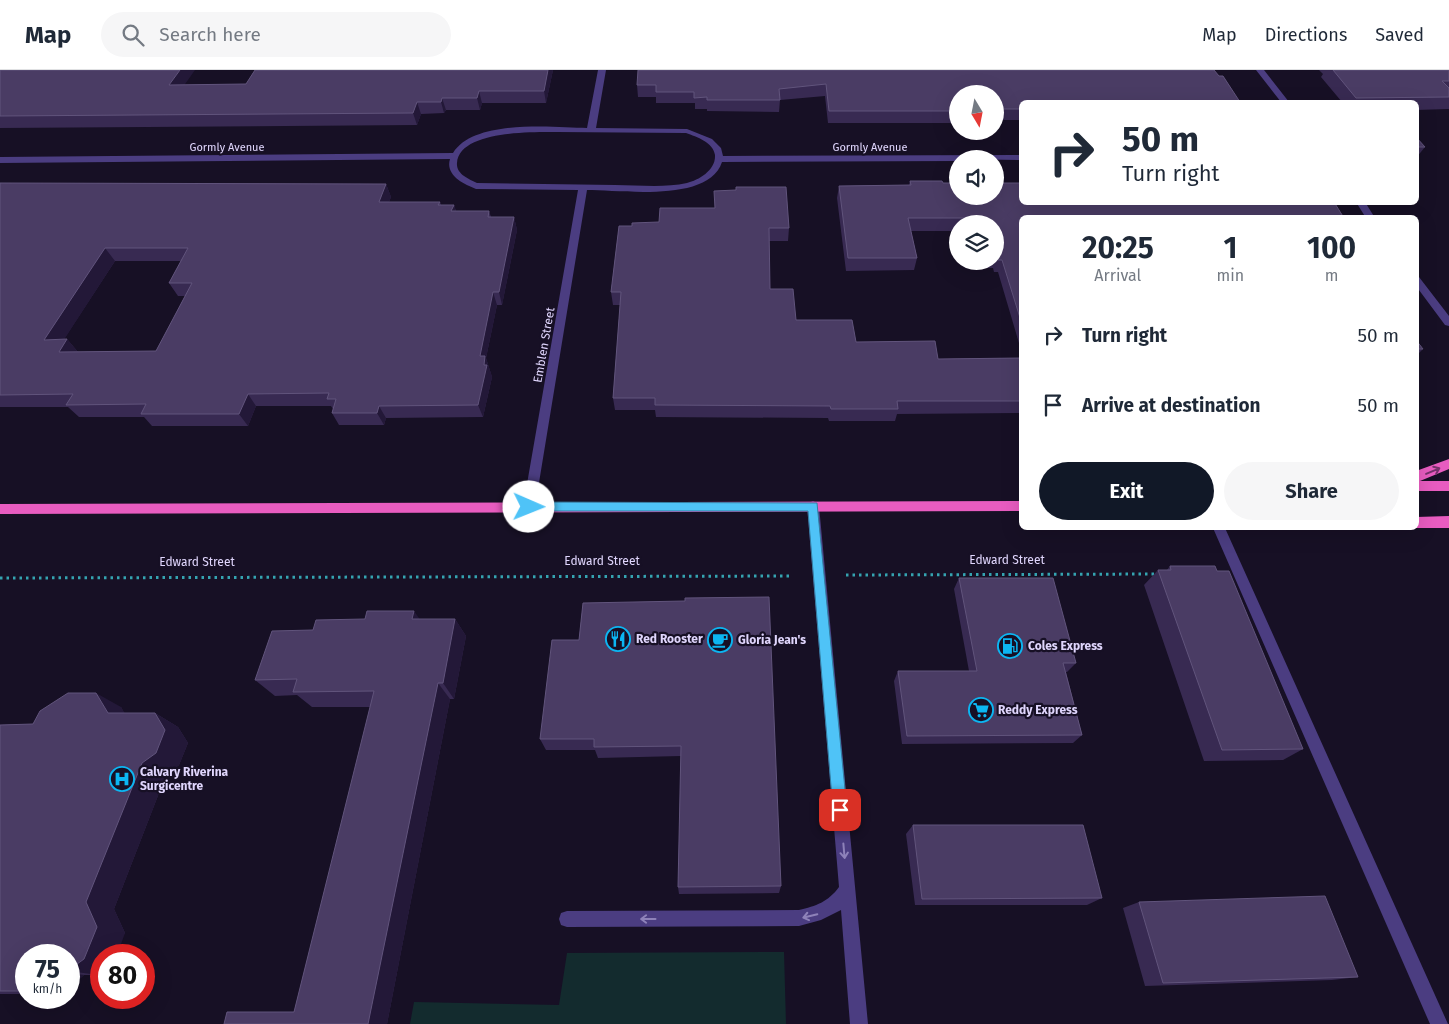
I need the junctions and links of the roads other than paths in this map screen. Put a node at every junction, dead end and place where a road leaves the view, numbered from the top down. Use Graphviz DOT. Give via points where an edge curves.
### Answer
graph roads {
  1 [pos="602,70"];
  2 [pos="1260,70"];
  3 [pos="1283,100"];
  4 [pos="592,130"];
  5 [pos="455,156"];
  6 [pos="1019,158"];
  7 [pos="719,159"];
  8 [pos="0,160"];
  9 [pos="583,187"];
  10 [pos="1419,282"];
  11 [pos="1449,323"];
  12 [pos="1449,464"];
  13 [pos="1419,477"];
  14 [pos="1419,486"];
  15 [pos="1449,486"];
  16 [pos="814,506"];
  17 [pos="1019,506"];
  18 [pos="529,507"];
  19 [pos="0,509"];
  20 [pos="1449,522"];
  21 [pos="1419,523"];
  22 [pos="1221,530"];
  23 [pos="847,888"];
  24 [pos="567,919"];
  25 [pos="859,1024"];
  26 [pos="1438,1024"];
  1 -- 4 [label="street"];
  2 -- 3 [label="street"];
  4 -- 5 [label="street" via="499,131 468,142"];
  4 -- 7 [label="street" via="687,131 713,143"];
  5 -- 8 [label="street, Gormly Avenue"];
  5 -- 9 [label="street" via="455,172 476,186"];
  6 -- 7 [label="street, Gormly Avenue"];
  7 -- 9 [label="street" via="712,174 683,187"];
  9 -- 18 [label="street, Emblen Street"];
  10 -- 11 [label="street"];
  13 -- 12 [label="highway, one-way"];
  14 -- 15 [label="highway"];
  16 -- 17 [label="highway"];
  16 -- 18 [label="highway"];
  16 -- 23 [label="street, one-way"];
  18 -- 19 [label="highway"];
  20 -- 21 [label="highway"];
  22 -- 26 [label="street"];
  23 -- 24 [label="street, one-way" via="839,902 826,912 799,918"];
  23 -- 25 [label="street"];
}
